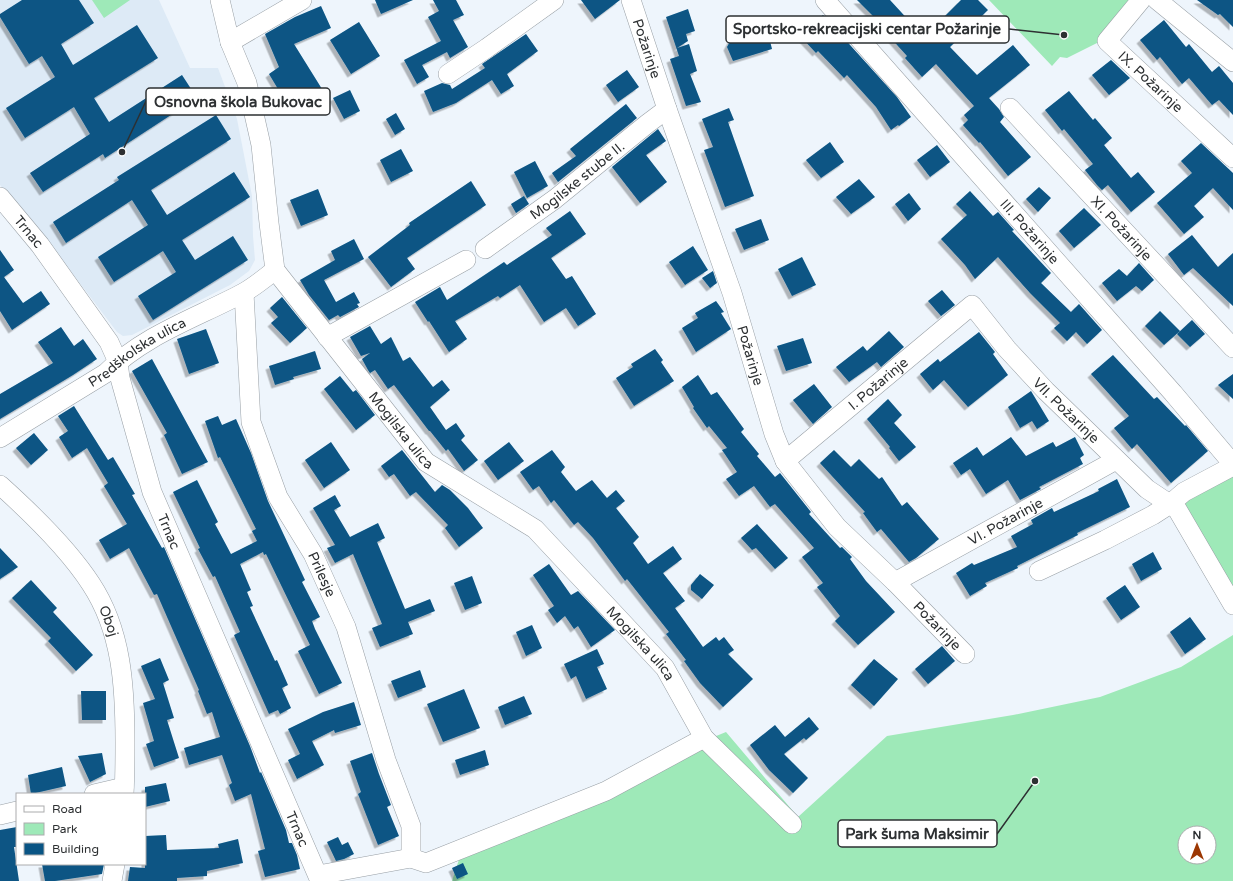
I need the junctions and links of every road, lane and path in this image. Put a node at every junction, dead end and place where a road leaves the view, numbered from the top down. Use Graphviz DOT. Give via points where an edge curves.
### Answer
graph roads {
  1 [pos="220,0"];
  2 [pos="302,0"];
  3 [pos="554,0"];
  4 [pos="631,0"];
  5 [pos="825,0"];
  6 [pos="1141,0"];
  7 [pos="1157,0"];
  8 [pos="230,42"];
  9 [pos="1233,62"];
  10 [pos="448,74"];
  11 [pos="1010,108"];
  12 [pos="667,109"];
  13 [pos="1233,158"];
  14 [pos="0,197"];
  15 [pos="485,249"];
  16 [pos="466,260"];
  17 [pos="275,270"];
  18 [pos="244,292"];
  19 [pos="972,305"];
  20 [pos="328,337"];
  21 [pos="1233,348"];
  22 [pos="118,362"];
  23 [pos="0,438"];
  24 [pos="1116,460"];
  25 [pos="785,461"];
  26 [pos="1233,465"];
  27 [pos="3,495"];
  28 [pos="1170,504"];
  29 [pos="1039,571"];
  30 [pos="895,582"];
  31 [pos="1233,605"];
  32 [pos="965,654"];
  33 [pos="704,738"];
  34 [pos="124,791"];
  35 [pos="104,793"];
  36 [pos="16,811"];
  37 [pos="0,815"];
  38 [pos="792,824"];
  39 [pos="411,858"];
  40 [pos="115,865"];
  41 [pos="372,874"];
  42 [pos="319,878"];
  43 [pos="112,881"];
  1 -- 8 [label="street"];
  2 -- 8 [label="street"];
  3 -- 10 [label="street"];
  4 -- 12 [label="street, Požarinje"];
  5 -- 26 [label="street, III. Požarinje" via="1173,393"];
  6 -- 13 [label="street, IX. Požarinje" via="1107,41"];
  7 -- 9 [label="street"];
  8 -- 17 [label="street" via="247,83 261,145"];
  11 -- 21 [label="street, XI. Požarinje"];
  12 -- 15 [label="street, Mogilske stube II." via="555,199"];
  12 -- 25 [label="street, Požarinje" via="732,292 774,434"];
  14 -- 22 [label="street, Trnac" via="40,245 109,342"];
  16 -- 20 [label="street"];
  17 -- 18 [label="street, Predškolska ulica"];
  17 -- 20 [label="street, Mogilska ulica"];
  18 -- 22 [label="street, Predškolska ulica" via="183,321"];
  18 -- 39 [label="street, Prilesje" via="251,422 278,497 313,554 346,627 386,760 411,826"];
  19 -- 24 [label="street, VII. Požarinje" via="1007,349 1046,391"];
  19 -- 25 [label="street, I. Požarinje"];
  20 -- 33 [label="street, Mogilska ulica" via="426,462 535,529 665,668"];
  22 -- 23 [label="street, Predškolska ulica" via="106,373"];
  22 -- 42 [label="street, Trnac" via="120,378 152,492"];
  24 -- 28 [label="street, VII. Požarinje" via="1147,489"];
  24 -- 30 [label="street, VI. Požarinje"];
  25 -- 30 [label="street, Požarinje" via="837,527"];
  26 -- 28 [label="street" via="1184,492"];
  27 -- 34 [label="street, Oboj" via="51,536 74,561 91,584 114,633 125,704"];
  28 -- 29 [label="street" via="1105,540"];
  28 -- 31 [label="street, VII. Požarinje" via="1177,509"];
  30 -- 32 [label="street, Požarinje"];
  33 -- 38 [label="street, Mogilska ulica"];
  33 -- 39 [label="street" via="606,790 479,843 426,864"];
  34 -- 35 [label="street"];
  36 -- 37 [label="street"];
  39 -- 41 [label="street"];
  40 -- 43 [label="street"];
  41 -- 42 [label="street"];
}
